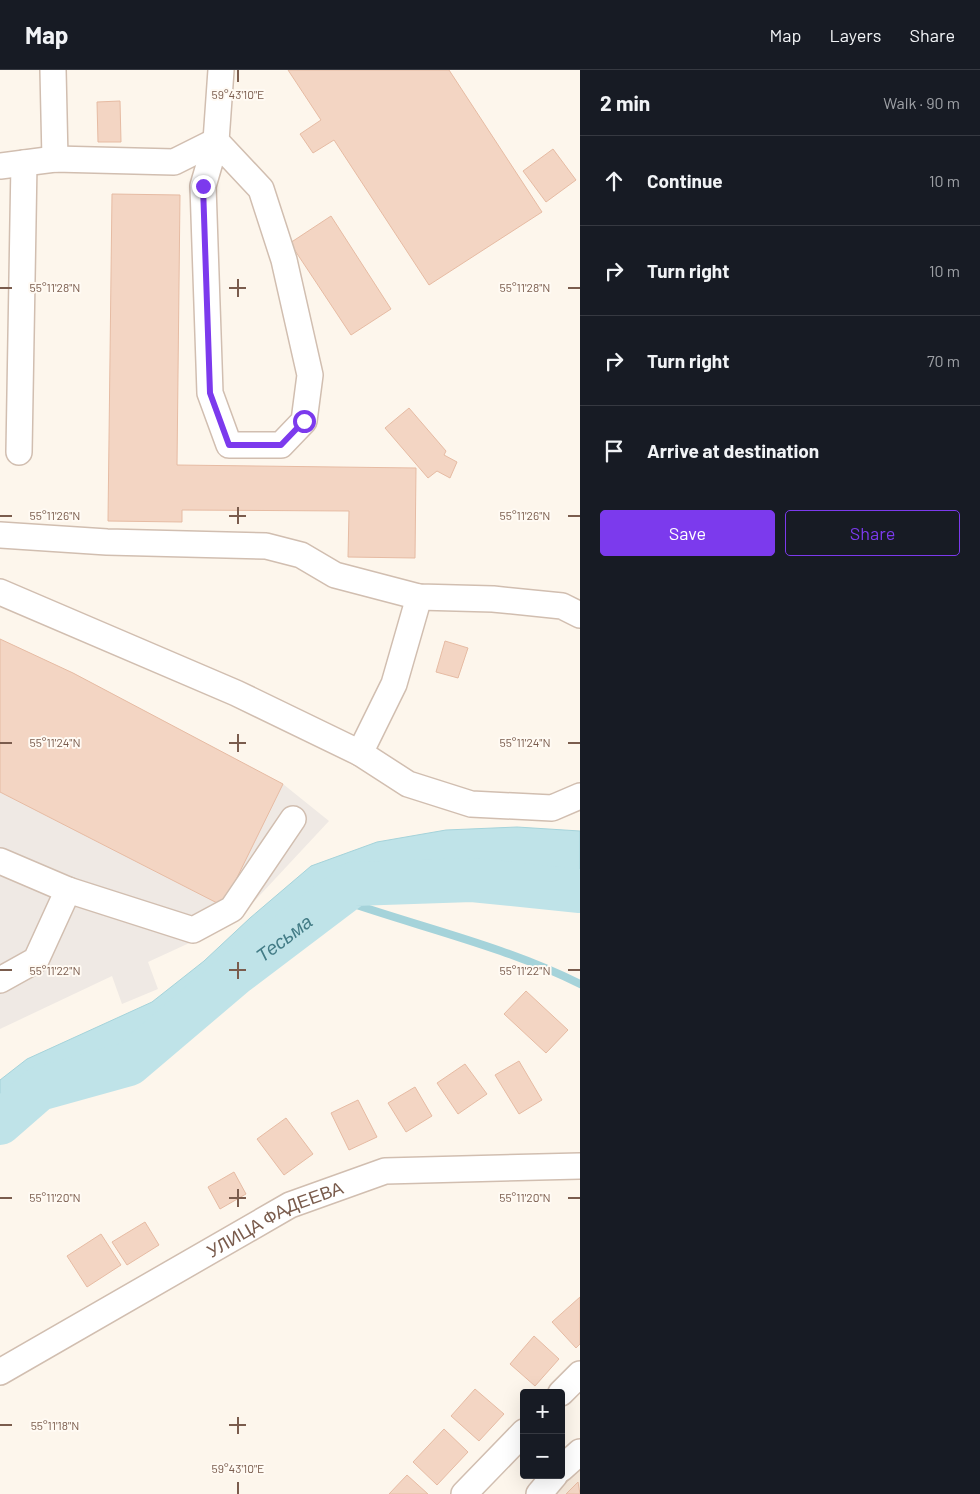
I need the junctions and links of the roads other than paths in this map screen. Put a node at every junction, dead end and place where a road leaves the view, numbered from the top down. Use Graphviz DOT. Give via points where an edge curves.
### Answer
graph roads {
  1 [pos="53,70"];
  2 [pos="221,70"];
  3 [pos="216,141"];
  4 [pos="55,159"];
  5 [pos="12,164"];
  6 [pos="18,452"];
  7 [pos="0,535"];
  8 [pos="0,592"];
  9 [pos="419,597"];
  10 [pos="580,616"];
  11 [pos="360,753"];
  12 [pos="580,796"];
  13 [pos="293,819"];
  14 [pos="0,861"];
  15 [pos="68,890"];
  16 [pos="0,980"];
  17 [pos="580,1166"];
  18 [pos="0,1372"];
  19 [pos="580,1374"];
  20 [pos="565,1389"];
  21 [pos="522,1434"];
  22 [pos="580,1452"];
  23 [pos="565,1465"];
  24 [pos="552,1479"];
  25 [pos="464,1494"];
  26 [pos="539,1494"];
  1 -- 4 [label="street"];
  2 -- 3 [label="street"];
  3 -- 3 [label="street" via="203,186 210,393 229,445 281,445 304,421 310,375 284,260 261,189"];
  3 -- 4 [label="street" via="174,162"];
  4 -- 5 [label="street"];
  5 -- 6 [label="street"];
  7 -- 9 [label="street" via="107,542 266,546 301,556 334,575"];
  8 -- 11 [label="street" via="236,693"];
  9 -- 10 [label="street" via="493,599 562,606"];
  9 -- 11 [label="street" via="394,684"];
  11 -- 12 [label="street" via="408,784 471,804 552,808"];
  13 -- 15 [label="street" via="232,909 192,930"];
  14 -- 15 [label="street"];
  15 -- 16 [label="street" via="36,960"];
  17 -- 18 [label="street, УЛИЦА ФАДЕЕВА" via="385,1171 368,1177 290,1205"];
  19 -- 20 [label="street"];
  21 -- 25 [label="street"];
  22 -- 23 [label="street"];
  24 -- 26 [label="street"];
}
